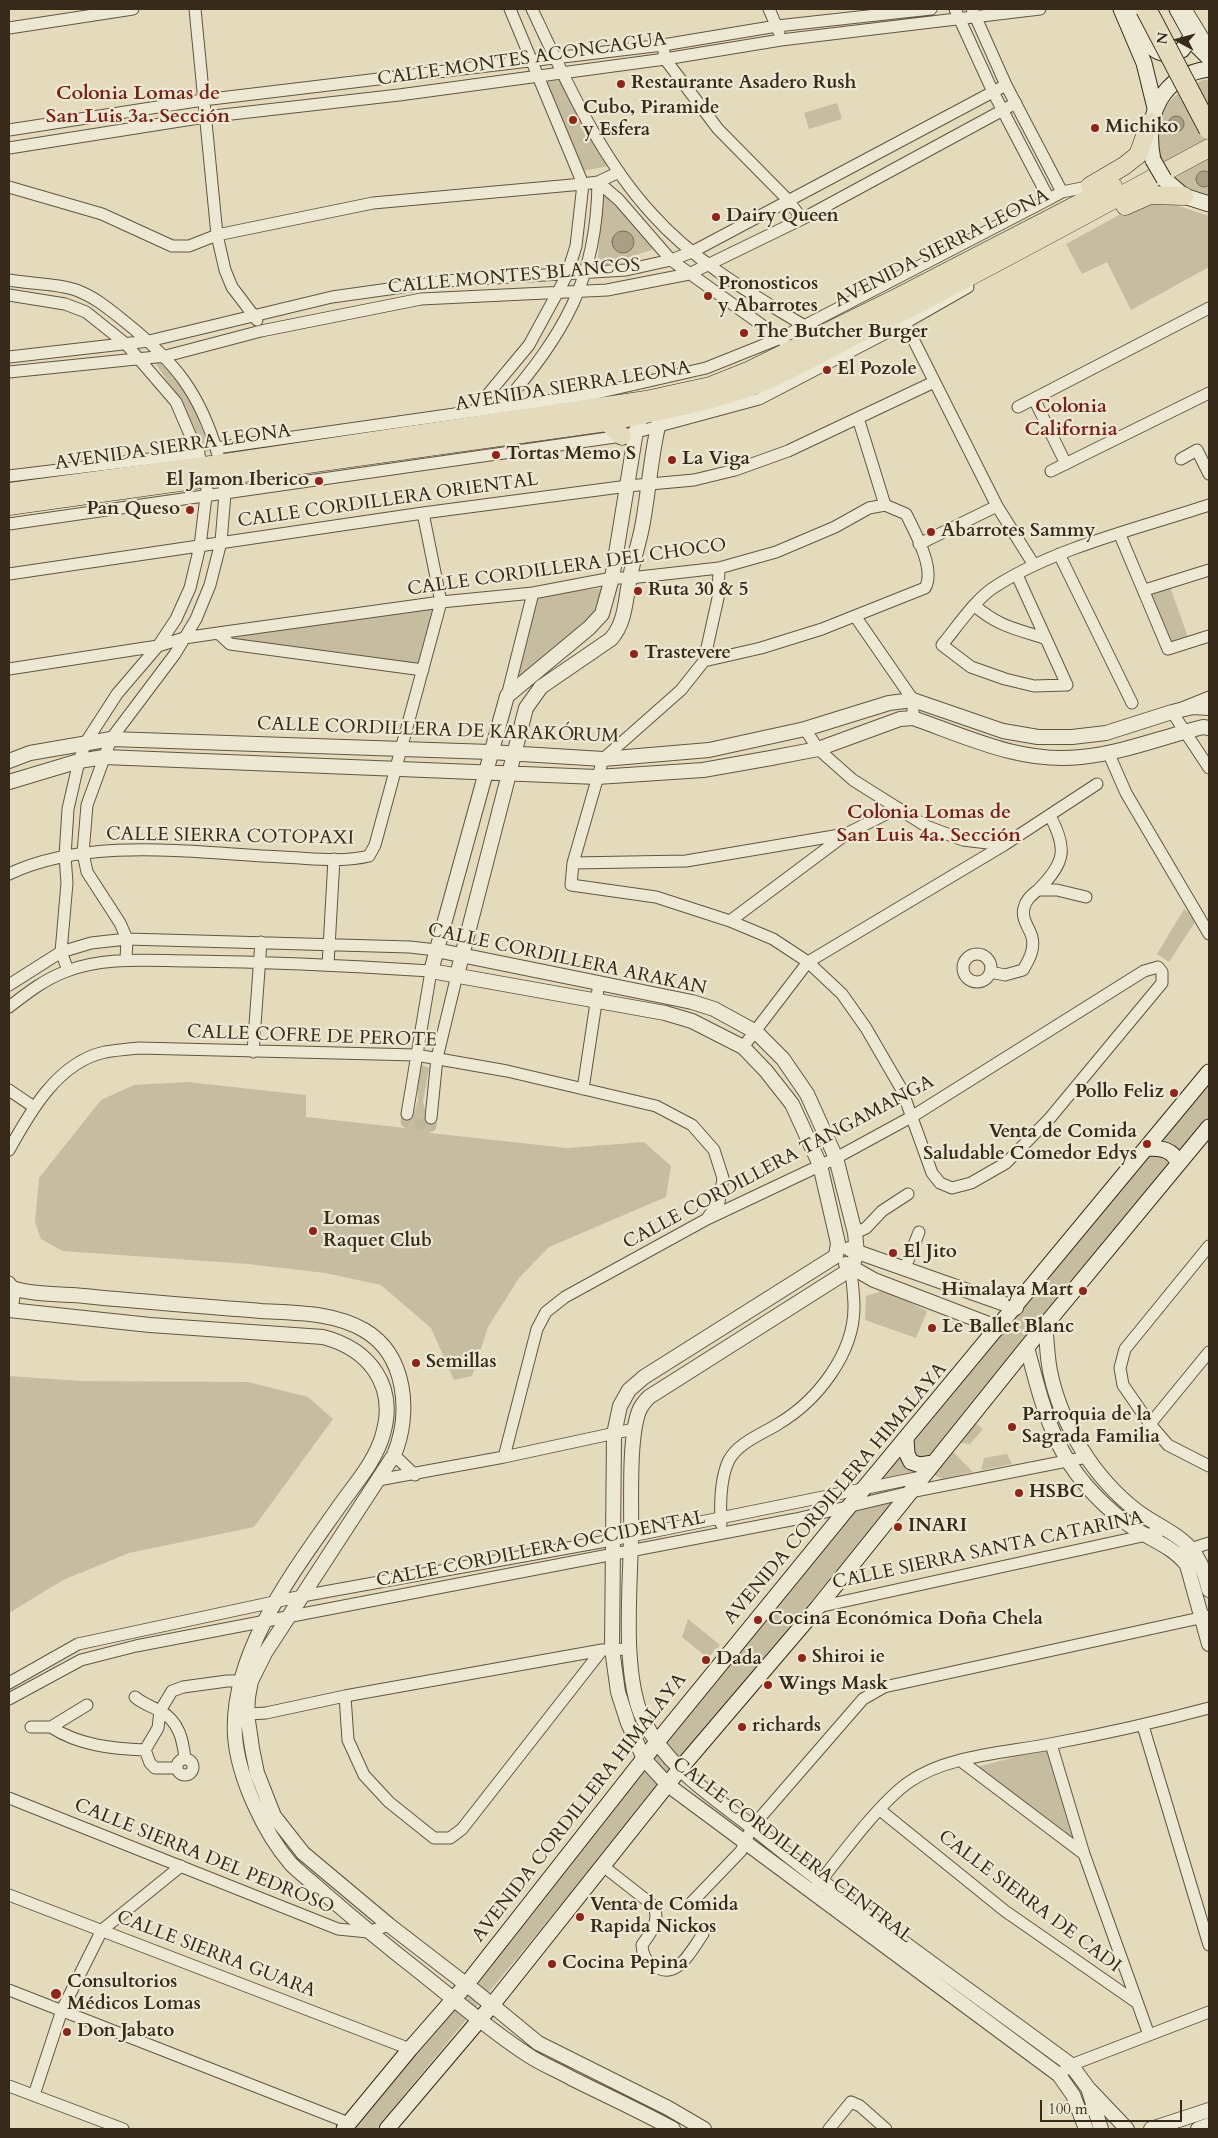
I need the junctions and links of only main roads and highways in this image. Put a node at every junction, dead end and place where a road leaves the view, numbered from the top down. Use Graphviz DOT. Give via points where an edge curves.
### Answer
graph roads {
  1 [pos="1121,9"];
  2 [pos="1131,9"];
  3 [pos="1146,9"];
  4 [pos="1159,9"];
  5 [pos="1177,9"];
  6 [pos="1192,36"];
  7 [pos="1209,58"];
  8 [pos="1209,69"];
  9 [pos="1209,104"];
  10 [pos="1153,115"];
  11 [pos="1209,129"];
  12 [pos="1209,136"];
  13 [pos="1209,148"];
  14 [pos="1184,196"];
  15 [pos="1209,204"];
  16 [pos="1009,256"];
  17 [pos="901,311"];
  18 [pos="852,337"];
  19 [pos="796,338"];
  20 [pos="748,387"];
  21 [pos="663,409"];
  22 [pos="637,420"];
  23 [pos="607,422"];
  24 [pos="212,464"];
  25 [pos="78,490"];
  26 [pos="9,492"];
  27 [pos="9,506"];
  28 [pos="1209,1072"];
  29 [pos="1209,1127"];
  30 [pos="1147,1148"];
  31 [pos="1178,1164"];
  32 [pos="906,1438"];
  33 [pos="933,1463"];
  34 [pos="347,2126"];
  35 [pos="387,2129"];
  1 -- 10 [label="main road" via="1144,63"];
  2 -- 6 [label="main road" via="1156,52 1174,54 1182,50"];
  3 -- 11 [label="highway, bridge"];
  4 -- 9 [label="highway"];
  5 -- 6 [label="main road"];
  6 -- 7 [label="main road"];
  8 -- 10 [label="main road" via="1181,78 1166,91"];
  10 -- 14 [label="main road, bridge" via="1149,141 1153,160 1164,179"];
  10 -- 17 [label="highway" via="1138,155 1124,166 920,276"];
  12 -- 17 [label="highway, AVENIDA SIERRA LEONA"];
  13 -- 16 [label="highway, AVENIDA SIERRA LEONA"];
  14 -- 15 [label="main road"];
  14 -- 16 [label="highway" via="1156,194 1139,198 1032,255"];
  16 -- 17 [label="highway, AVENIDA SIERRA LEONA"];
  17 -- 18 [label="highway, AVENIDA SIERRA LEONA"];
  17 -- 19 [label="highway, AVENIDA SIERRA LEONA"];
  18 -- 19 [label="highway" via="820,341"];
  18 -- 20 [label="highway, AVENIDA SIERRA LEONA"];
  19 -- 20 [label="highway" via="783,362 757,376"];
  19 -- 21 [label="highway, AVENIDA SIERRA LEONA" via="750,370"];
  20 -- 21 [label="highway, AVENIDA SIERRA LEONA"];
  21 -- 22 [label="highway, AVENIDA SIERRA LEONA"];
  22 -- 23 [label="highway"];
  22 -- 23 [label="highway, AVENIDA SIERRA LEONA"];
  22 -- 24 [label="highway, AVENIDA SIERRA LEONA"];
  23 -- 24 [label="highway, AVENIDA SIERRA LEONA"];
  24 -- 25 [label="highway, AVENIDA SIERRA LEONA"];
  25 -- 26 [label="highway, AVENIDA SIERRA LEONA"];
  25 -- 27 [label="highway, AVENIDA SIERRA LEONA"];
  28 -- 30 [label="main road, AVENIDA CORDILLERA HIMALAYA"];
  29 -- 31 [label="main road"];
  30 -- 31 [label="main road" via="1174,1154"];
  30 -- 32 [label="main road, AVENIDA CORDILLERA HIMALAYA"];
  31 -- 33 [label="main road"];
  32 -- 33 [label="main road" via="911,1462 920,1465"];
  32 -- 34 [label="main road, AVENIDA CORDILLERA HIMALAYA" via="657,1742 466,1985"];
  33 -- 35 [label="main road" via="818,1607 679,1770 480,2020"];
}
